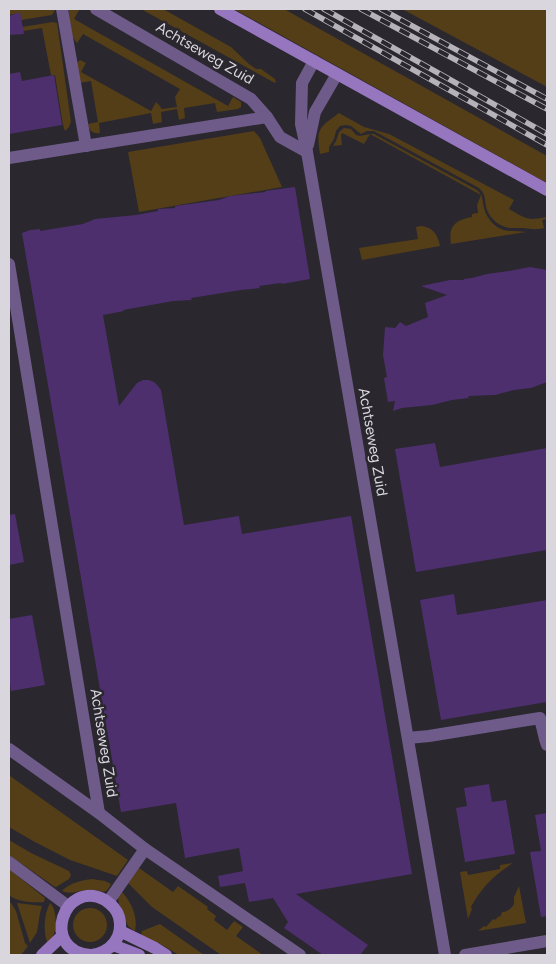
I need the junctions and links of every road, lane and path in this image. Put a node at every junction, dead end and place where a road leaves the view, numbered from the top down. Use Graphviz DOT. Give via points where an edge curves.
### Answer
graph roads {
  1 [pos="62,9"];
  2 [pos="96,9"];
  3 [pos="220,9"];
  4 [pos="314,61"];
  5 [pos="337,74"];
  6 [pos="266,117"];
  7 [pos="86,146"];
  8 [pos="307,152"];
  9 [pos="9,158"];
  10 [pos="547,190"];
  11 [pos="9,264"];
  12 [pos="408,738"];
  13 [pos="547,745"];
  14 [pos="9,749"];
  15 [pos="99,813"];
  16 [pos="145,850"];
  17 [pos="9,862"];
  18 [pos="108,902"];
  19 [pos="68,906"];
  20 [pos="120,931"];
  21 [pos="62,936"];
  22 [pos="547,940"];
  23 [pos="113,945"];
  24 [pos="72,953"];
  25 [pos="42,955"];
  26 [pos="91,955"];
  27 [pos="138,955"];
  28 [pos="166,955"];
  29 [pos="300,955"];
  30 [pos="445,955"];
  31 [pos="465,955"];
  1 -- 7 [label="street"];
  2 -- 6 [label="street, Achtseweg Zuid" via="251,99"];
  3 -- 4 [label="street"];
  4 -- 5 [label="street"];
  4 -- 8 [label="street, Achtseweg Zuid" via="302,83 301,124"];
  5 -- 8 [label="street, Achtseweg Zuid" via="315,112"];
  5 -- 10 [label="street"];
  6 -- 7 [label="street"];
  6 -- 8 [label="street, Achtseweg Zuid" via="280,137"];
  7 -- 9 [label="street"];
  8 -- 12 [label="street, Achtseweg Zuid"];
  11 -- 15 [label="street, Achtseweg Zuid"];
  12 -- 13 [label="street" via="540,718"];
  12 -- 30 [label="street, Achtseweg Zuid"];
  14 -- 15 [label="street, Achtseweg Zuid"];
  15 -- 16 [label="street, Achtseweg Zuid"];
  16 -- 18 [label="street"];
  16 -- 29 [label="street, Achtseweg Zuid"];
  17 -- 19 [label="street"];
  18 -- 19 [label="street" via="91,896"];
  18 -- 20 [label="street" via="118,914"];
  19 -- 21 [label="street" via="61,920"];
  20 -- 23 [label="street"];
  20 -- 28 [label="street"];
  21 -- 24 [label="street"];
  21 -- 25 [label="street"];
  22 -- 31 [label="street"];
  23 -- 26 [label="street"];
  23 -- 27 [label="street"];
  24 -- 26 [label="street"];
}
